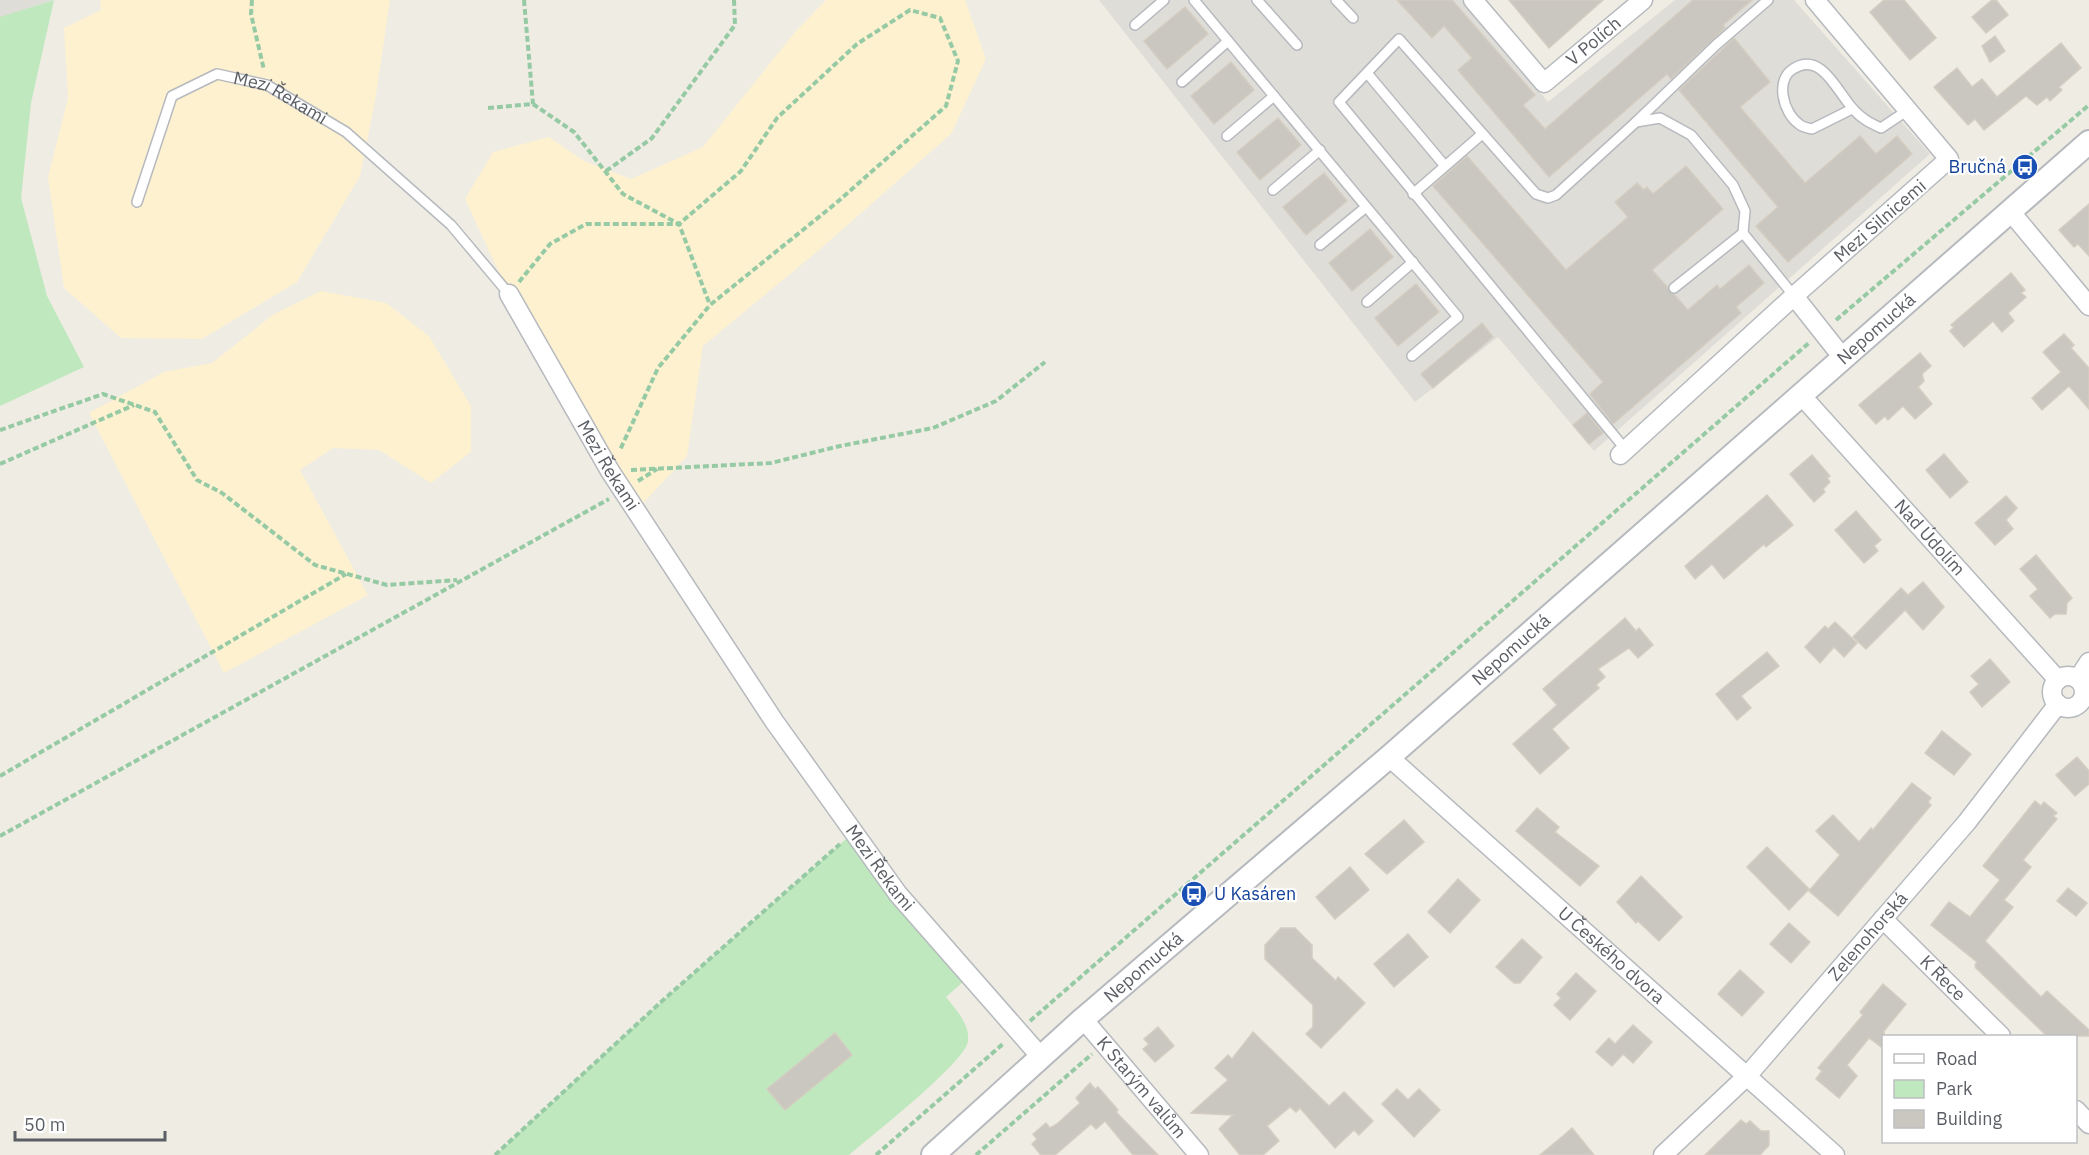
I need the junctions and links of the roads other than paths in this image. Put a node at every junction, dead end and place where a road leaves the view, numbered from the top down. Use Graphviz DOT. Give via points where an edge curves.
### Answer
graph roads {
  1 [pos="1164,0"];
  2 [pos="1194,0"];
  3 [pos="1257,0"];
  4 [pos="1336,0"];
  5 [pos="1473,0"];
  6 [pos="1643,0"];
  7 [pos="1768,0"];
  8 [pos="1815,0"];
  9 [pos="1353,18"];
  10 [pos="1135,25"];
  11 [pos="1228,41"];
  12 [pos="1297,45"];
  13 [pos="1367,73"];
  14 [pos="1182,82"];
  15 [pos="1274,96"];
  16 [pos="1852,109"];
  17 [pos="1908,110"];
  18 [pos="1636,122"];
  19 [pos="1481,135"];
  20 [pos="1227,136"];
  21 [pos="2089,142"];
  22 [pos="1320,150"];
  23 [pos="1445,166"];
  24 [pos="1273,190"];
  25 [pos="1413,194"];
  26 [pos="136,202"];
  27 [pos="1366,207"];
  28 [pos="2010,211"];
  29 [pos="1743,233"];
  30 [pos="1320,245"];
  31 [pos="1413,262"];
  32 [pos="1674,288"];
  33 [pos="509,294"];
  34 [pos="1794,296"];
  35 [pos="1367,302"];
  36 [pos="2089,306"];
  37 [pos="1412,356"];
  38 [pos="1843,358"];
  39 [pos="1801,395"];
  40 [pos="1623,452"];
  41 [pos="2089,662"];
  42 [pos="2078,679"];
  43 [pos="2058,680"];
  44 [pos="2058,704"];
  45 [pos="2084,710"];
  46 [pos="1389,757"];
  47 [pos="1883,919"];
  48 [pos="1083,1020"];
  49 [pos="2000,1035"];
  50 [pos="1041,1057"];
  51 [pos="1747,1076"];
  52 [pos="2077,1111"];
  53 [pos="2089,1124"];
  54 [pos="933,1155"];
  55 [pos="1199,1155"];
  56 [pos="1663,1155"];
  57 [pos="1835,1155"];
  1 -- 10 [label="lane"];
  2 -- 11 [label="lane"];
  3 -- 12 [label="lane"];
  4 -- 9 [label="lane"];
  5 -- 6 [label="street, V Polích" via="1544,83"];
  7 -- 18 [label="lane"];
  8 -- 17 [label="street, Mezi Silnicemi"];
  11 -- 14 [label="lane"];
  11 -- 15 [label="lane"];
  13 -- 19 [label="lane" via="1399,39"];
  13 -- 23 [label="lane"];
  13 -- 25 [label="lane" via="1339,102"];
  15 -- 20 [label="lane"];
  15 -- 22 [label="lane"];
  16 -- 16 [label="lane" via="1835,84 1813,64 1801,64 1782,81 1784,100 1800,125 1812,129"];
  16 -- 17 [label="lane" via="1881,128"];
  17 -- 34 [label="street, Mezi Silnicemi" via="1949,159"];
  18 -- 19 [label="lane" via="1548,198 1536,194"];
  18 -- 29 [label="lane" via="1660,118 1691,135 1732,185 1745,211"];
  19 -- 23 [label="lane"];
  21 -- 28 [label="street, Nepomucká"];
  22 -- 24 [label="lane"];
  22 -- 27 [label="lane"];
  23 -- 25 [label="lane"];
  25 -- 40 [label="lane"];
  26 -- 33 [label="lane, Mezi Řekami" via="172,96 217,74 267,85 346,132 451,225"];
  27 -- 30 [label="lane"];
  27 -- 31 [label="lane"];
  28 -- 36 [label="street"];
  28 -- 38 [label="street, Nepomucká"];
  29 -- 32 [label="lane"];
  29 -- 34 [label="lane"];
  31 -- 35 [label="lane"];
  31 -- 37 [label="lane" via="1458,316"];
  33 -- 50 [label="street, Mezi Řekami" via="610,471 774,721 898,894"];
  34 -- 38 [label="street"];
  34 -- 40 [label="street"];
  38 -- 39 [label="street, Nepomucká"];
  39 -- 43 [label="street, Nad Údolím"];
  39 -- 46 [label="street, Nepomucká"];
  41 -- 42 [label="street"];
  42 -- 43 [label="street" via="2068,676"];
  42 -- 45 [label="street" via="2084,692"];
  43 -- 44 [label="street" via="2052,692"];
  44 -- 45 [label="street"];
  44 -- 47 [label="street, Zelenohorská" via="1967,822"];
  46 -- 48 [label="street, Nepomucká"];
  46 -- 51 [label="street, U Českého dvora"];
  47 -- 49 [label="street, K Řece"];
  47 -- 51 [label="street, Zelenohorská"];
  48 -- 50 [label="street, Nepomucká"];
  48 -- 55 [label="street, K Starým valům"];
  50 -- 54 [label="street, Nepomucká"];
  51 -- 56 [label="street, Zelenohorská"];
  51 -- 57 [label="street, U Českého dvora"];
  52 -- 53 [label="street"];
}
